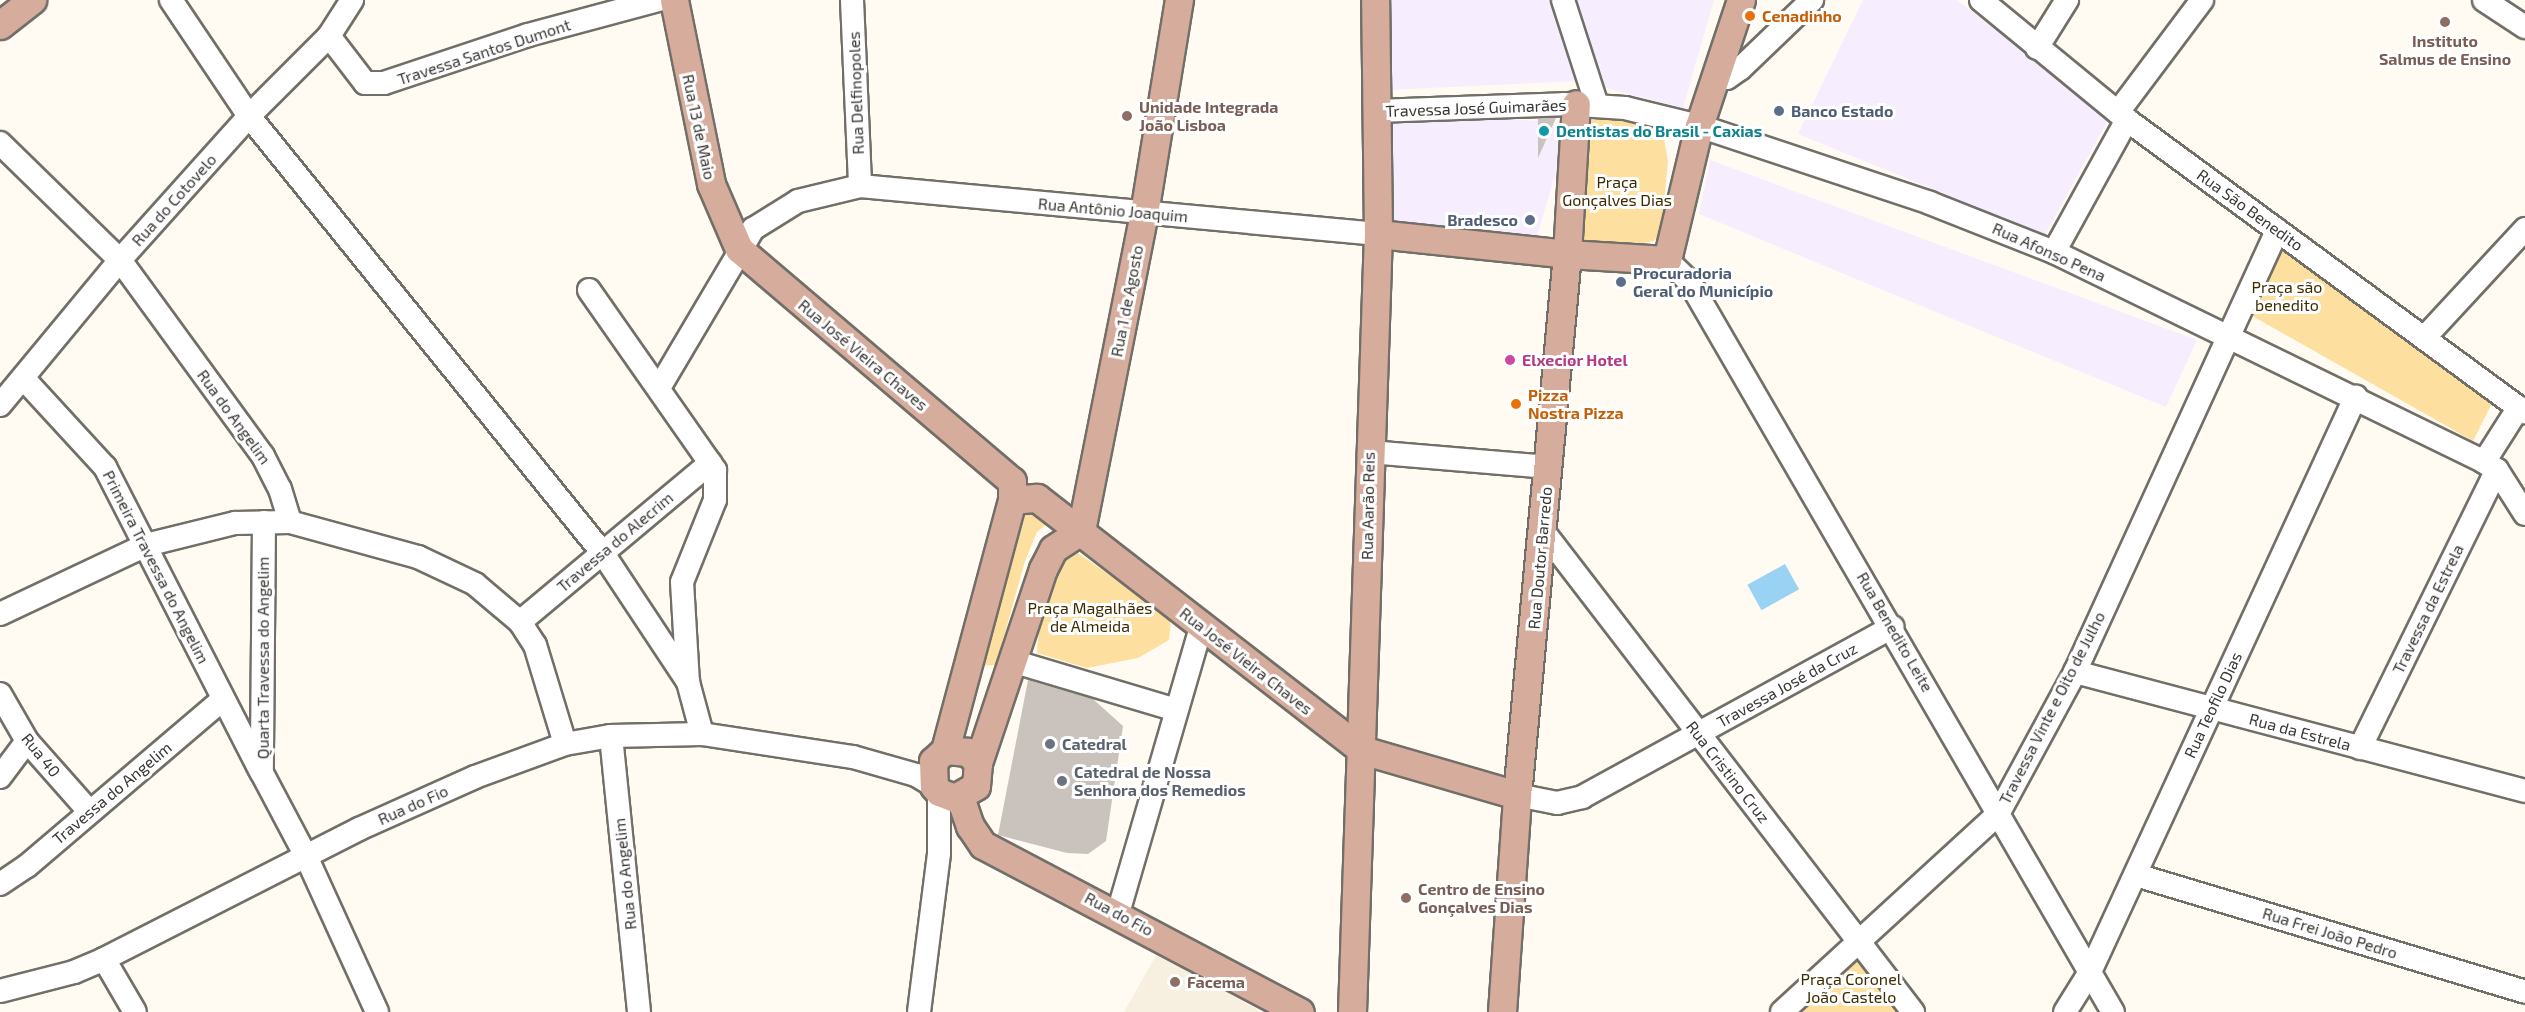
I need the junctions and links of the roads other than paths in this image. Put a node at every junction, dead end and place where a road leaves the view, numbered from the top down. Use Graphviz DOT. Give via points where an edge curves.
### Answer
graph roads {
  1 [pos="32,0"];
  2 [pos="171,0"];
  3 [pos="352,0"];
  4 [pos="659,0"];
  5 [pos="674,0"];
  6 [pos="852,0"];
  7 [pos="1179,0"];
  8 [pos="1375,0"];
  9 [pos="1563,0"];
  10 [pos="1741,0"];
  11 [pos="1812,0"];
  12 [pos="1981,0"];
  13 [pos="2067,0"];
  14 [pos="2202,0"];
  15 [pos="2484,0"];
  16 [pos="0,26"];
  17 [pos="2525,27"];
  18 [pos="329,36"];
  19 [pos="2037,48"];
  20 [pos="1715,76"];
  21 [pos="1586,104"];
  22 [pos="1376,111"];
  23 [pos="249,116"];
  24 [pos="2122,116"];
  25 [pos="1699,126"];
  26 [pos="0,143"];
  27 [pos="860,186"];
  28 [pos="1144,213"];
  29 [pos="2525,229"];
  30 [pos="2277,230"];
  31 [pos="1378,234"];
  32 [pos="739,249"];
  33 [pos="2054,252"];
  34 [pos="1567,254"];
  35 [pos="1667,260"];
  36 [pos="120,261"];
  37 [pos="589,290"];
  38 [pos="2227,334"];
  39 [pos="2426,336"];
  40 [pos="24,379"];
  41 [pos="659,388"];
  42 [pos="2356,396"];
  43 [pos="0,405"];
  44 [pos="2522,410"];
  45 [pos="1370,452"];
  46 [pos="710,463"];
  47 [pos="2490,466"];
  48 [pos="1549,467"];
  49 [pos="1012,500"];
  50 [pos="2525,514"];
  51 [pos="264,522"];
  52 [pos="290,522"];
  53 [pos="1081,531"];
  54 [pos="1544,531"];
  55 [pos="146,545"];
  56 [pos="602,552"];
  57 [pos="0,614"];
  58 [pos="520,622"];
  59 [pos="1201,627"];
  60 [pos="1892,627"];
  61 [pos="1012,661"];
  62 [pos="2075,672"];
  63 [pos="688,681"];
  64 [pos="0,693"];
  65 [pos="223,699"];
  66 [pos="2211,708"];
  67 [pos="1176,710"];
  68 [pos="702,734"];
  69 [pos="1697,734"];
  70 [pos="611,736"];
  71 [pos="27,741"];
  72 [pos="565,744"];
  73 [pos="2360,748"];
  74 [pos="1362,750"];
  75 [pos="942,752"];
  76 [pos="853,757"];
  77 [pos="978,763"];
  78 [pos="262,773"];
  79 [pos="0,777"];
  80 [pos="2525,791"];
  81 [pos="947,793"];
  82 [pos="1517,795"];
  83 [pos="90,811"];
  84 [pos="1998,814"];
  85 [pos="306,856"];
  86 [pos="2136,875"];
  87 [pos="0,884"];
  88 [pos="1118,913"];
  89 [pos="1859,938"];
  90 [pos="104,959"];
  91 [pos="2090,972"];
  92 [pos="0,991"];
  93 [pos="2525,992"];
  94 [pos="135,1012"];
  95 [pos="377,1012"];
  96 [pos="639,1012"];
  97 [pos="919,1012"];
  98 [pos="1300,1012"];
  99 [pos="1352,1012"];
  100 [pos="1502,1012"];
  101 [pos="1782,1012"];
  102 [pos="1913,1012"];
  103 [pos="2065,1012"];
  104 [pos="2114,1012"];
  1 -- 16 [label="main road"];
  2 -- 23 [label="street"];
  3 -- 18 [label="street, Rua do Cotovelo"];
  4 -- 18 [label="street, Travessa Santos Dumont" via="528,35 384,83 365,83"];
  5 -- 32 [label="main road, Rua 13 de Maio" via="711,184"];
  6 -- 27 [label="street, Rua Delfinopoles"];
  7 -- 28 [label="main road, Rua 1 de Agosto"];
  8 -- 22 [label="main road, Rua Aarão Reis"];
  9 -- 21 [label="street"];
  10 -- 20 [label="main road"];
  11 -- 20 [label="street" via="1740,69 1727,78"];
  12 -- 19 [label="street, Rua São Benedito"];
  13 -- 19 [label="street"];
  14 -- 24 [label="street"];
  15 -- 17 [label="street"];
  18 -- 23 [label="street, Rua do Cotovelo"];
  19 -- 24 [label="street, Rua São Benedito"];
  20 -- 25 [label="main road"];
  21 -- 22 [label="street, Travessa José Guimarães"];
  21 -- 25 [label="street, Rua Afonso Pena"];
  21 -- 34 [label="main road, Rua Doutor Barredo"];
  22 -- 31 [label="main road, Rua Aarão Reis"];
  23 -- 36 [label="street, Rua do Cotovelo"];
  23 -- 56 [label="street"];
  24 -- 30 [label="street, Rua São Benedito"];
  24 -- 33 [label="street"];
  25 -- 33 [label="street, Rua Afonso Pena" via="1930,202"];
  25 -- 35 [label="main road"];
  26 -- 36 [label="street, Rua do Angelim"];
  27 -- 28 [label="street, Rua Antônio Joaquim"];
  27 -- 32 [label="street, Rua Antônio Joaquim" via="798,201 771,214 753,229"];
  28 -- 31 [label="street, Rua Antônio Joaquim"];
  28 -- 53 [label="main road, Rua 1 de Agosto"];
  29 -- 39 [label="street"];
  30 -- 38 [label="street, Travessa Vinte e Oito de Julho"];
  30 -- 39 [label="street, Rua São Benedito"];
  31 -- 34 [label="main road, Rua Antônio Joaquim"];
  31 -- 45 [label="main road, Rua Aarão Reis"];
  32 -- 41 [label="street, Rua Antônio Joaquim"];
  32 -- 49 [label="main road, Rua José Vieira Chaves" via="873,366 1009,475"];
  33 -- 38 [label="street, Rua Afonso Pena"];
  34 -- 35 [label="main road, Rua Antônio Joaquim"];
  34 -- 48 [label="main road, Rua Doutor Barredo"];
  35 -- 60 [label="street, Rua Benedito Leite" via="1689,281"];
  36 -- 40 [label="street, Rua do Cotovelo"];
  36 -- 52 [label="street, Rua do Angelim" via="263,456 280,489"];
  37 -- 41 [label="street"];
  38 -- 42 [label="street, Rua Afonso Pena"];
  38 -- 62 [label="street, Travessa Vinte e Oito de Julho"];
  39 -- 44 [label="street, Rua São Benedito"];
  40 -- 43 [label="street, Rua do Cotovelo"];
  40 -- 55 [label="street, Primeira Travessa do Angelim" via="105,467"];
  41 -- 46 [label="street"];
  42 -- 47 [label="street, Rua Afonso Pena"];
  42 -- 66 [label="street, Rua Teofilo Dias"];
  44 -- 47 [label="street, Travessa da Estrela"];
  45 -- 48 [label="street"];
  45 -- 74 [label="main road, Rua Aarão Reis"];
  46 -- 56 [label="street, Travessa do Alecrim"];
  46 -- 63 [label="street" via="718,485 716,500 682,582"];
  47 -- 50 [label="street"];
  47 -- 73 [label="street, Travessa da Estrela"];
  48 -- 54 [label="main road, Rua Doutor Barredo"];
  49 -- 53 [label="main road, Rua José Vieira Chaves" via="1036,498"];
  49 -- 75 [label="main road"];
  51 -- 52 [label="street"];
  51 -- 55 [label="street" via="204,529"];
  51 -- 78 [label="street, Quarta Travessa do Angelim"];
  52 -- 58 [label="street" via="446,568 475,584"];
  53 -- 59 [label="main road, Rua José Vieira Chaves"];
  53 -- 61 [label="main road" via="1053,549"];
  54 -- 69 [label="street, Rua Cristino Cruz"];
  54 -- 82 [label="main road, Rua Doutor Barredo"];
  55 -- 57 [label="street"];
  55 -- 65 [label="street, Primeira Travessa do Angelim"];
  56 -- 58 [label="street, Travessa do Alecrim"];
  56 -- 63 [label="street"];
  58 -- 72 [label="street" via="547,674"];
  59 -- 67 [label="street"];
  59 -- 74 [label="main road, Rua José Vieira Chaves"];
  60 -- 69 [label="street, Travessa José da Cruz"];
  60 -- 84 [label="street, Rua Benedito Leite"];
  61 -- 67 [label="street"];
  61 -- 77 [label="main road"];
  62 -- 66 [label="street, Rua da Estrela"];
  62 -- 84 [label="street, Travessa Vinte e Oito de Julho"];
  63 -- 68 [label="street"];
  64 -- 71 [label="street, Rua 40"];
  65 -- 78 [label="street, Primeira Travessa do Angelim"];
  65 -- 83 [label="street, Travessa do Angelim"];
  66 -- 73 [label="street, Rua da Estrela"];
  66 -- 86 [label="street, Rua Teofilo Dias"];
  67 -- 88 [label="street"];
  68 -- 70 [label="street, Rua do Fio"];
  68 -- 76 [label="street, Rua do Fio"];
  69 -- 82 [label="street, Travessa José da Cruz" via="1571,802"];
  69 -- 89 [label="street, Rua Cristino Cruz"];
  70 -- 72 [label="street, Rua do Fio"];
  70 -- 96 [label="street, Rua do Angelim"];
  71 -- 79 [label="street"];
  71 -- 83 [label="street, Rua 40"];
  72 -- 85 [label="street, Rua do Fio" via="476,777"];
  73 -- 80 [label="street, Rua da Estrela"];
  74 -- 82 [label="main road, Rua José Vieira Chaves"];
  74 -- 99 [label="main road, Rua Aarão Reis"];
  75 -- 76 [label="street, Rua do Fio"];
  75 -- 77 [label="main road" via="968,752"];
  75 -- 81 [label="main road" via="931,769"];
  76 -- 81 [label="street, Rua do Fio" via="916,775"];
  77 -- 81 [label="main road" via="976,786"];
  78 -- 85 [label="street, Quarta Travessa do Angelim"];
  81 -- 88 [label="main road, Rua do Fio" via="983,844"];
  81 -- 97 [label="street"];
  82 -- 100 [label="main road, Rua Doutor Barredo"];
  83 -- 87 [label="street, Travessa do Angelim"];
  84 -- 89 [label="street, Travessa Vinte e Oito de Julho"];
  84 -- 91 [label="street, Rua Benedito Leite"];
  85 -- 90 [label="street, Rua do Fio"];
  85 -- 95 [label="street, Quarta Travessa do Angelim"];
  86 -- 91 [label="street, Rua Teofilo Dias"];
  86 -- 93 [label="street, Rua Frei João Pedro"];
  88 -- 98 [label="main road, Rua do Fio"];
  89 -- 101 [label="street, Travessa Vinte e Oito de Julho"];
  89 -- 102 [label="street, Rua Cristino Cruz"];
  90 -- 92 [label="street, Rua do Fio" via="74,972"];
  90 -- 94 [label="street"];
  91 -- 103 [label="street, Rua Teofilo Dias"];
  91 -- 104 [label="street, Rua Benedito Leite"];
}
